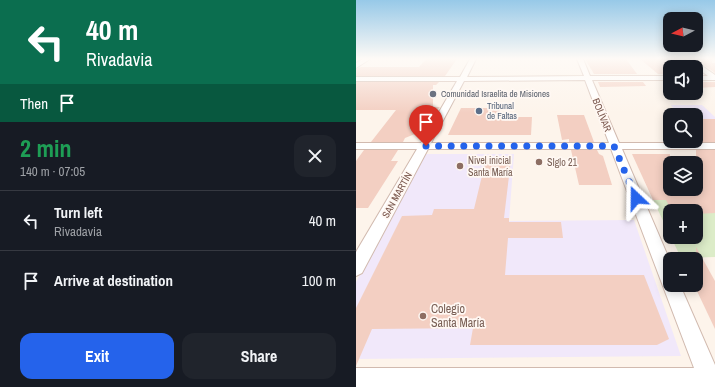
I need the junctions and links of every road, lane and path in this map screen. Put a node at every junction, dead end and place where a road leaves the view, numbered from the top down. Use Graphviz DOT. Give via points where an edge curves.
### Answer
graph roads {
  1 [pos="356,78"];
  2 [pos="462,78"];
  3 [pos="587,78"];
  4 [pos="663,78"];
  5 [pos="703,78"];
  6 [pos="715,78"];
  7 [pos="356,146"];
  8 [pos="424,146"];
  9 [pos="614,146"];
  10 [pos="715,146"];
  11 [pos="663,265"];
  12 [pos="356,268"];
  13 [pos="674,292"];
  14 [pos="356,379"];
  15 [pos="712,382"];
  1 -- 2 [label="street"];
  2 -- 3 [label="street"];
  2 -- 8 [label="street, SAN MARTÍN"];
  3 -- 4 [label="street"];
  3 -- 9 [label="street, BOLÍVAR"];
  5 -- 6 [label="street"];
  7 -- 8 [label="street"];
  8 -- 9 [label="street"];
  8 -- 12 [label="street, SAN MARTÍN"];
  9 -- 10 [label="street"];
  9 -- 11 [label="street, BOLÍVAR"];
  13 -- 15 [label="street"];
  14 -- 15 [label="street"];
}
